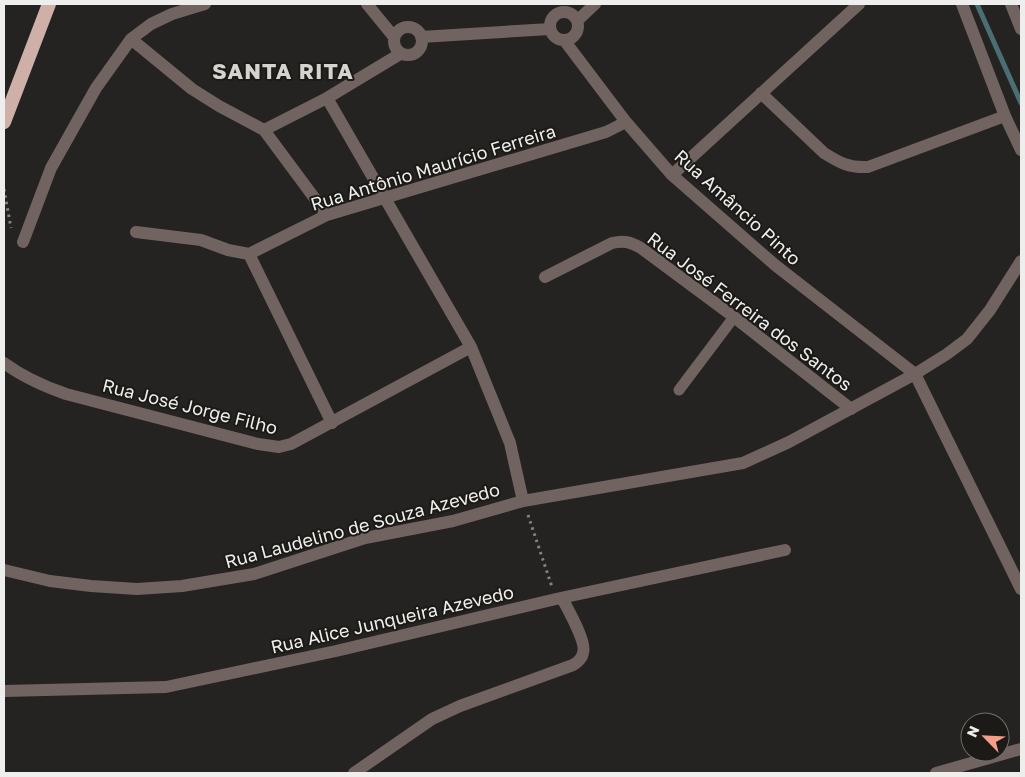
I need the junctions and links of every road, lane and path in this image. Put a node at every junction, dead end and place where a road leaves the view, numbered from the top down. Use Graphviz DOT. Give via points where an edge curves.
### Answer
graph roads {
  1 [pos="49,4"];
  2 [pos="206,4"];
  3 [pos="367,4"];
  4 [pos="595,4"];
  5 [pos="859,4"];
  6 [pos="962,4"];
  7 [pos="1011,4"];
  8 [pos="578,20"];
  9 [pos="550,28"];
  10 [pos="1021,29"];
  11 [pos="394,37"];
  12 [pos="421,37"];
  13 [pos="131,39"];
  14 [pos="564,40"];
  15 [pos="400,54"];
  16 [pos="762,93"];
  17 [pos="328,98"];
  18 [pos="1005,116"];
  19 [pos="4,122"];
  20 [pos="626,122"];
  21 [pos="264,130"];
  22 [pos="1021,150"];
  23 [pos="672,175"];
  24 [pos="4,189"];
  25 [pos="385,196"];
  26 [pos="327,215"];
  27 [pos="136,232"];
  28 [pos="23,242"];
  29 [pos="249,254"];
  30 [pos="1021,260"];
  31 [pos="544,277"];
  32 [pos="734,317"];
  33 [pos="472,347"];
  34 [pos="4,363"];
  35 [pos="915,374"];
  36 [pos="679,390"];
  37 [pos="851,409"];
  38 [pos="332,423"];
  39 [pos="523,501"];
  40 [pos="785,550"];
  41 [pos="4,570"];
  42 [pos="1021,589"];
  43 [pos="559,599"];
  44 [pos="4,690"];
  45 [pos="1021,750"];
  46 [pos="354,773"];
  47 [pos="936,773"];
  1 -- 19 [label="highway"];
  2 -- 13 [label="street" via="172,14"];
  3 -- 11 [label="street"];
  4 -- 8 [label="street"];
  5 -- 16 [label="street"];
  6 -- 18 [label="street"];
  7 -- 10 [label="street"];
  8 -- 9 [label="street" via="567,11 558,13 551,19"];
  8 -- 14 [label="street" via="576,34"];
  9 -- 12 [label="street"];
  9 -- 14 [label="street" via="555,37"];
  11 -- 12 [label="street" via="399,30 408,27"];
  11 -- 15 [label="street" via="394,46"];
  12 -- 15 [label="street" via="418,51 410,55"];
  13 -- 21 [label="street" via="192,89"];
  13 -- 28 [label="street" via="96,88 51,168"];
  14 -- 20 [label="street, Rua Amâncio Pinto"];
  15 -- 17 [label="street"];
  16 -- 18 [label="street" via="824,154 855,168 868,167"];
  16 -- 23 [label="street"];
  17 -- 21 [label="street"];
  17 -- 25 [label="street"];
  18 -- 22 [label="street"];
  20 -- 23 [label="street, Rua Amâncio Pinto"];
  20 -- 25 [label="street, Rua Antônio Maurício Ferreira" via="606,132"];
  21 -- 26 [label="street"];
  23 -- 35 [label="street, Rua Amâncio Pinto" via="775,265"];
  24 -- 28 [label="path" via="13,246 17,248"];
  25 -- 26 [label="street, Rua Antônio Maurício Ferreira"];
  25 -- 33 [label="street"];
  26 -- 29 [label="street, Rua Antônio Maurício Ferreira"];
  27 -- 29 [label="street" via="201,240"];
  29 -- 38 [label="street"];
  30 -- 35 [label="street, Rua Laudelino de Souza Azevedo" via="990,310 967,339"];
  31 -- 32 [label="street, Rua José Ferreira dos Santos" via="612,244 630,242"];
  32 -- 36 [label="street"];
  32 -- 37 [label="street, Rua José Ferreira dos Santos"];
  33 -- 38 [label="street, Rua José Jorge Filho"];
  33 -- 39 [label="street" via="510,443"];
  34 -- 38 [label="street, Rua José Jorge Filho" via="18,373 66,394 258,444 279,447 291,444"];
  35 -- 37 [label="street, Rua Laudelino de Souza Azevedo"];
  35 -- 42 [label="street"];
  37 -- 39 [label="street, Rua Laudelino de Souza Azevedo" via="743,463"];
  39 -- 41 [label="street, Rua Laudelino de Souza Azevedo" via="454,522 365,538 254,574 182,586 137,589 91,586"];
  39 -- 43 [label="path"];
  40 -- 43 [label="street, Rua Alice Junqueira Azevedo"];
  43 -- 44 [label="street, Rua Alice Junqueira Azevedo" via="166,687"];
  43 -- 46 [label="street" via="584,648 579,661 432,719"];
  45 -- 47 [label="street"];
}
